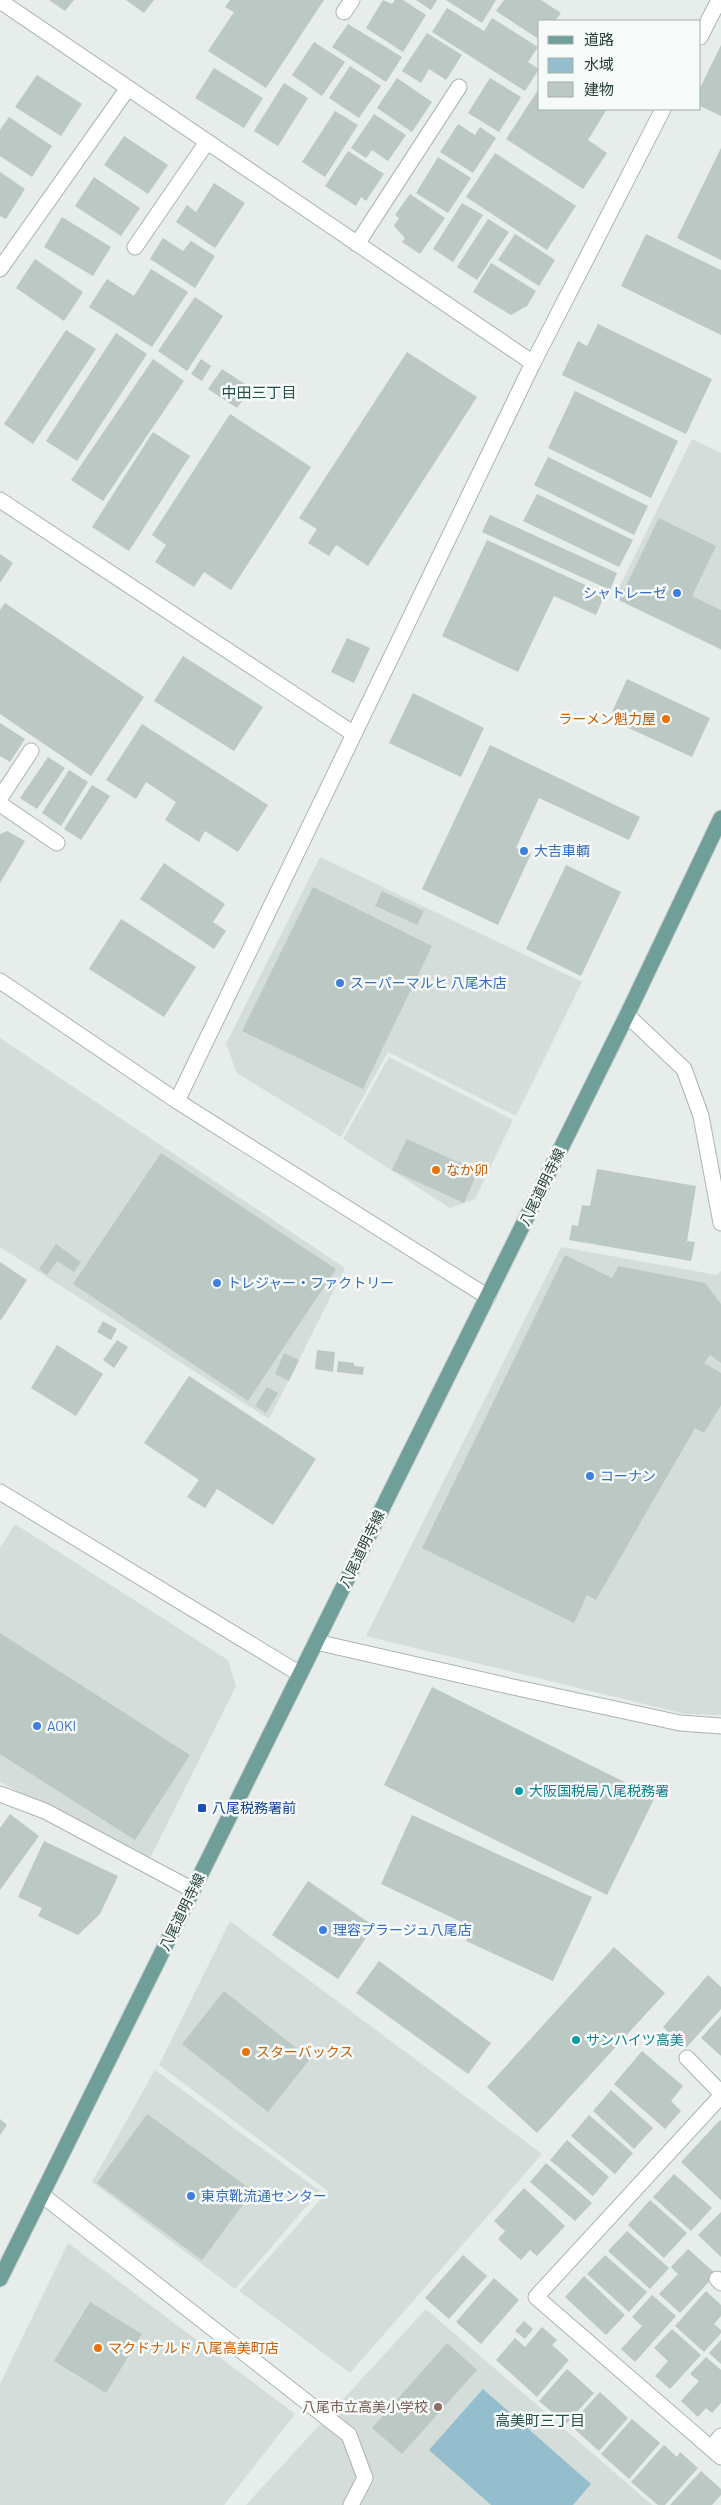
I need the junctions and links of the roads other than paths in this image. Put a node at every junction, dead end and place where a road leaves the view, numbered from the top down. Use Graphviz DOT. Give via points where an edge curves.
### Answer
graph roads {
  1 [pos="719,0"];
  2 [pos="0,1"];
  3 [pos="701,35"];
  4 [pos="459,87"];
  5 [pos="128,88"];
  6 [pos="662,110"];
  7 [pos="207,142"];
  8 [pos="356,244"];
  9 [pos="135,247"];
  10 [pos="0,269"];
  11 [pos="533,364"];
  12 [pos="0,500"];
  13 [pos="354,734"];
  14 [pos="31,751"];
  15 [pos="0,798"];
  16 [pos="0,804"];
  17 [pos="721,818"];
  18 [pos="57,843"];
  19 [pos="0,981"];
  20 [pos="627,1015"];
  21 [pos="177,1101"];
  22 [pos="721,1223"];
  23 [pos="488,1298"];
  24 [pos="0,1492"];
  25 [pos="316,1642"];
  26 [pos="300,1674"];
  27 [pos="721,1726"];
  28 [pos="0,1794"];
  29 [pos="193,1890"];
  30 [pos="688,2058"];
  31 [pos="721,2094"];
  32 [pos="42,2195"];
  33 [pos="0,2279"];
  34 [pos="718,2447"];
  35 [pos="351,2505"];
  1 -- 3 [label="street"];
  2 -- 5 [label="street"];
  4 -- 8 [label="street"];
  5 -- 7 [label="street"];
  5 -- 10 [label="street"];
  6 -- 11 [label="street"];
  7 -- 8 [label="street"];
  7 -- 9 [label="street"];
  8 -- 11 [label="street"];
  11 -- 13 [label="street"];
  12 -- 13 [label="street"];
  13 -- 21 [label="street"];
  14 -- 15 [label="street"];
  16 -- 18 [label="street"];
  17 -- 20 [label="main road, 八尾道明寺線"];
  19 -- 21 [label="street"];
  20 -- 22 [label="street" via="684,1069 701,1116"];
  20 -- 23 [label="main road, 八尾道明寺線"];
  21 -- 23 [label="street"];
  23 -- 25 [label="main road, 八尾道明寺線"];
  24 -- 26 [label="street"];
  25 -- 26 [label="main road, 八尾道明寺線"];
  25 -- 27 [label="street" via="680,1723"];
  26 -- 29 [label="main road, 八尾道明寺線"];
  28 -- 29 [label="street" via="46,1811"];
  29 -- 32 [label="main road, 八尾道明寺線"];
  30 -- 31 [label="street"];
  31 -- 34 [label="street" via="536,2296"];
  32 -- 33 [label="main road, 八尾道明寺線"];
  32 -- 35 [label="street" via="349,2434 365,2478"];
}
